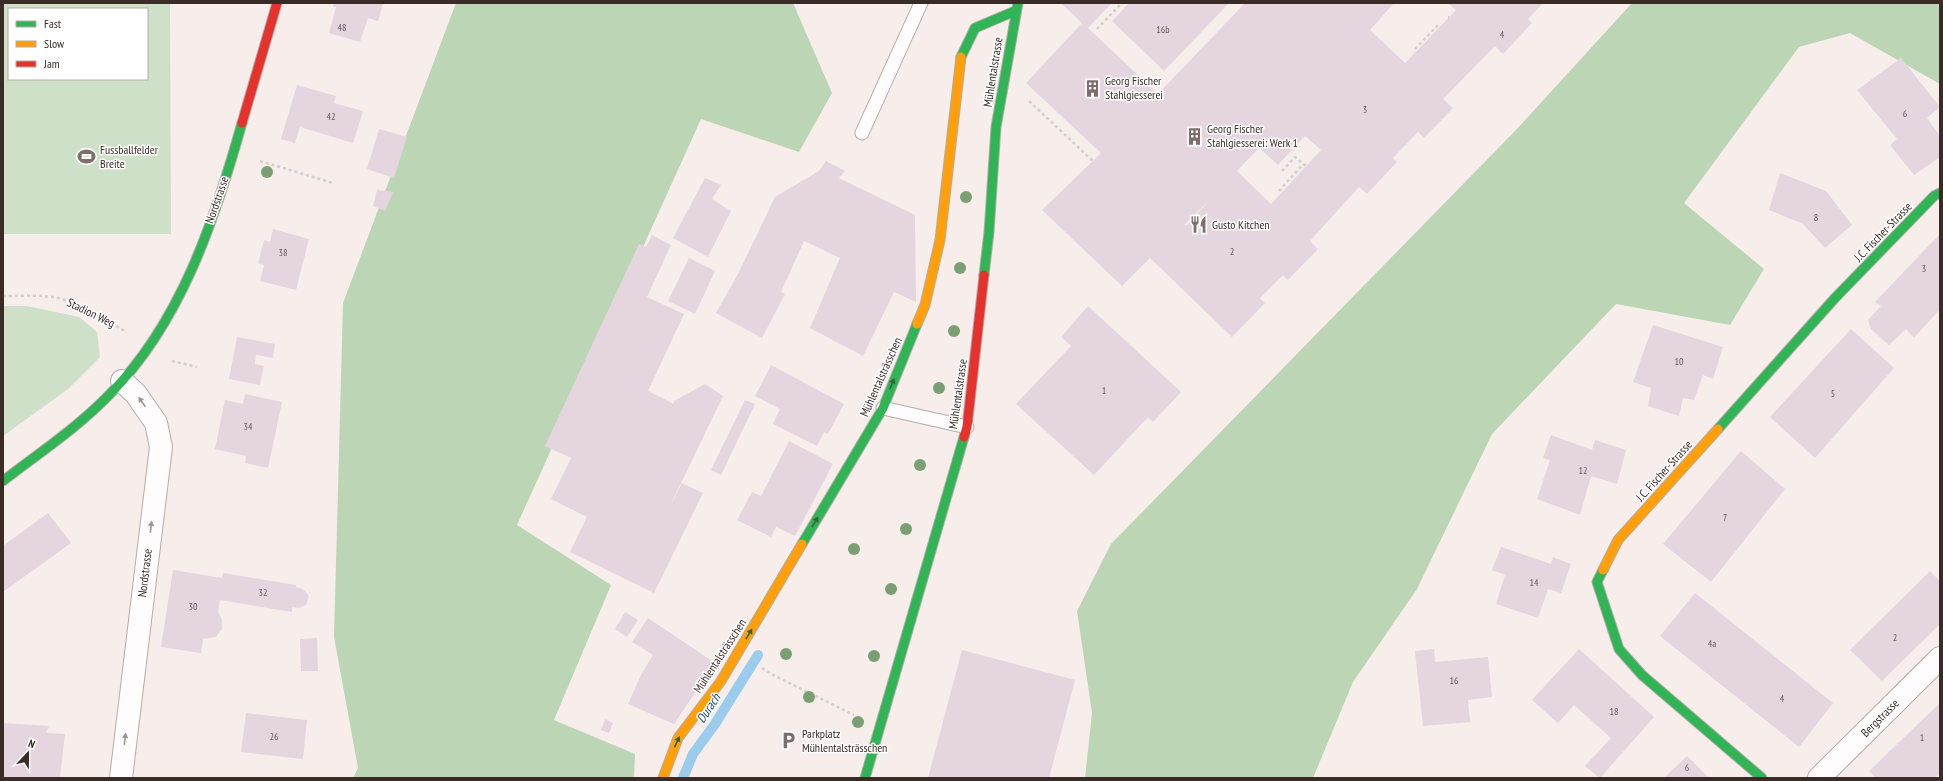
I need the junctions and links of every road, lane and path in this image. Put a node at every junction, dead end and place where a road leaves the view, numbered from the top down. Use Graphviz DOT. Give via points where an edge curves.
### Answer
graph roads {
  1 [pos="278,3"];
  2 [pos="921,3"];
  3 [pos="1122,3"];
  4 [pos="1016,7"];
  5 [pos="1440,23"];
  6 [pos="1097,29"];
  7 [pos="1415,49"];
  8 [pos="1028,100"];
  9 [pos="862,133"];
  10 [pos="252,158"];
  11 [pos="1094,162"];
  12 [pos="1282,171"];
  13 [pos="333,183"];
  14 [pos="1279,190"];
  15 [pos="1940,193"];
  16 [pos="3,296"];
  17 [pos="129,333"];
  18 [pos="170,360"];
  19 [pos="197,367"];
  20 [pos="122,381"];
  21 [pos="883,408"];
  22 [pos="967,427"];
  23 [pos="3,481"];
  24 [pos="1940,658"];
  25 [pos="767,671"];
  26 [pos="879,727"];
  27 [pos="121,778"];
  28 [pos="663,778"];
  29 [pos="865,778"];
  30 [pos="1762,778"];
  31 [pos="1819,778"];
  1 -- 20 [label="street, Nordstrasse" via="234,153 191,270 174,305 149,346"];
  2 -- 9 [label="lane"];
  3 -- 6 [label="path"];
  21 -- 4 [label="street, Mühlentalsträsschen, one-way" via="925,305 940,240 960,60 975,28"];
  4 -- 22 [label="street, Mühlentalstrasse" via="996,127 990,232"];
  5 -- 7 [label="path"];
  8 -- 11 [label="path"];
  10 -- 13 [label="path"];
  12 -- 14 [label="path" via="1295,157 1304,165"];
  15 -- 30 [label="street, J.C. Fischer-Strasse" via="1934,196 1835,298 1618,540 1597,582 1620,649 1642,675"];
  16 -- 17 [label="path, Stadion Weg" via="62,299"];
  18 -- 19 [label="path"];
  20 -- 23 [label="street, Nordstrasse" via="88,415"];
  27 -- 20 [label="street, Nordstrasse, one-way" via="161,447 156,423 136,394"];
  21 -- 22 [label="lane"];
  28 -- 21 [label="street, Mühlentalsträsschen, one-way" via="678,738 724,676"];
  22 -- 26 [label="street, Mühlentalstrasse"];
  24 -- 31 [label="street, Bergstrasse"];
  25 -- 26 [label="path"];
  26 -- 29 [label="street, Mühlentalstrasse"];
}
